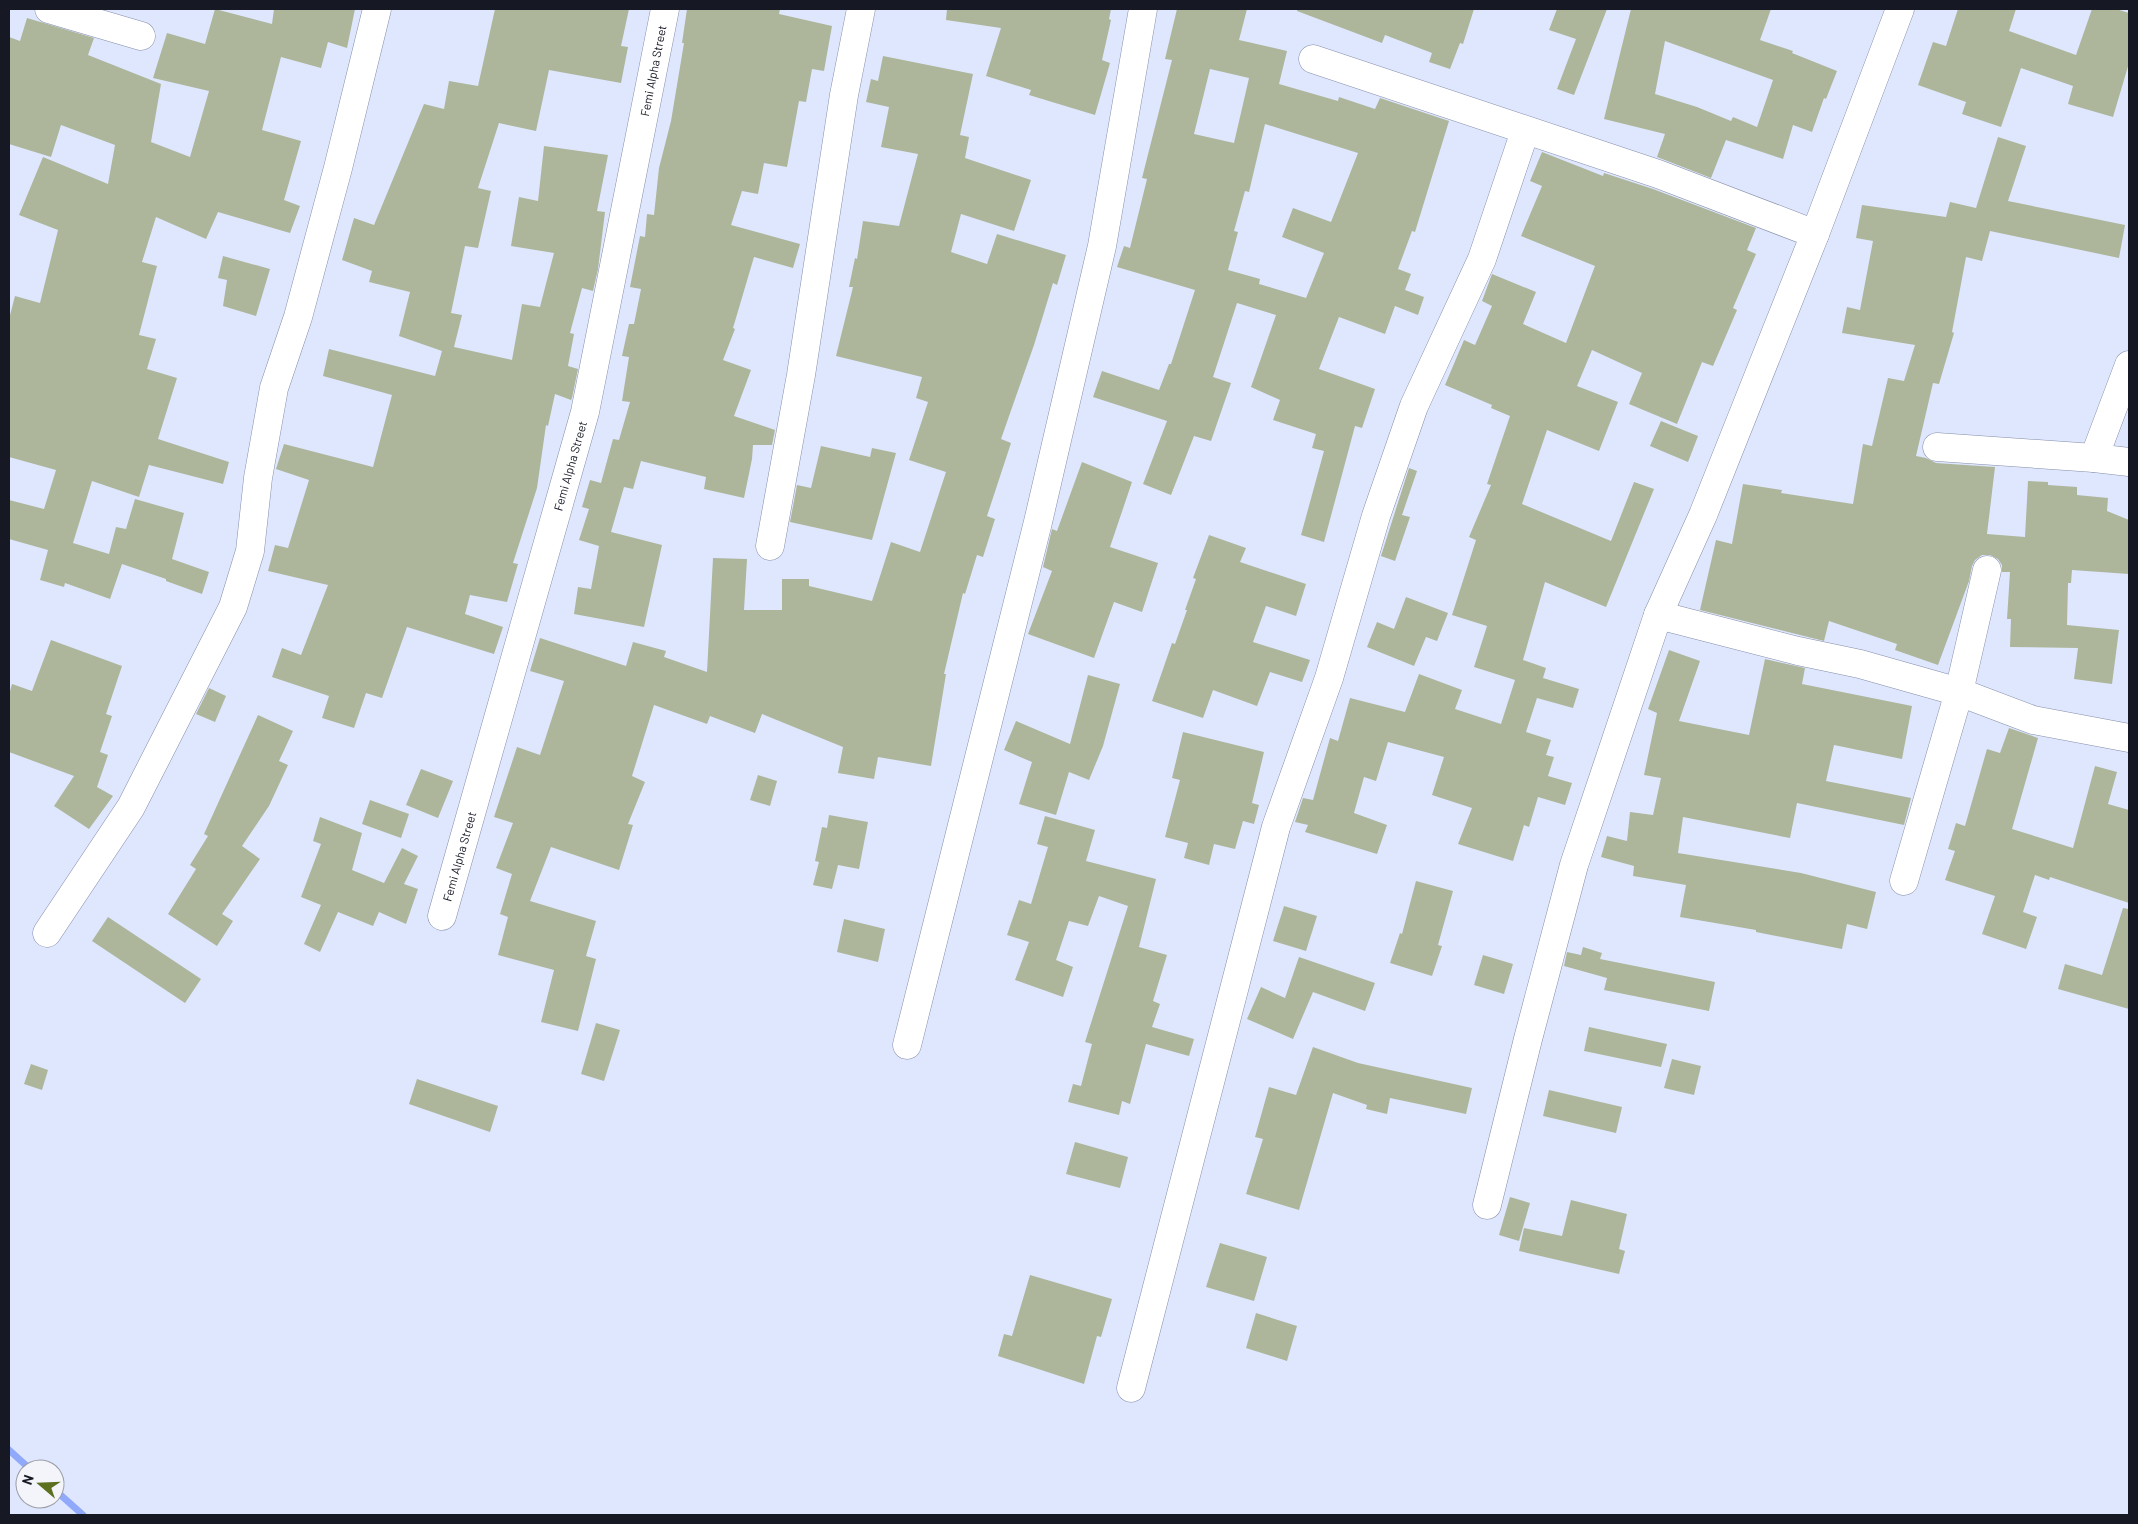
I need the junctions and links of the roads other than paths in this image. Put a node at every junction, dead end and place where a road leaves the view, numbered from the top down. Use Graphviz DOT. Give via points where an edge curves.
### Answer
graph roads {
  1 [pos="49,9"];
  2 [pos="377,9"];
  3 [pos="666,9"];
  4 [pos="861,9"];
  5 [pos="1143,9"];
  6 [pos="1900,9"];
  7 [pos="141,36"];
  8 [pos="1313,59"];
  9 [pos="1525,131"];
  10 [pos="1815,234"];
  11 [pos="2129,365"];
  12 [pos="1937,447"];
  13 [pos="2094,458"];
  14 [pos="2129,462"];
  15 [pos="770,546"];
  16 [pos="1987,570"];
  17 [pos="1658,615"];
  18 [pos="1959,692"];
  19 [pos="2129,738"];
  20 [pos="1904,881"];
  21 [pos="442,916"];
  22 [pos="47,933"];
  23 [pos="907,1045"];
  24 [pos="1488,1205"];
  25 [pos="1132,1388"];
  1 -- 7 [label="street"];
  2 -- 22 [label="street" via="298,317 274,388 258,478 250,551 233,607 131,808"];
  3 -- 21 [label="street, Femi Alpha Street" via="584,412"];
  4 -- 15 [label="street"];
  5 -- 23 [label="street" via="1102,246 1038,522"];
  6 -- 10 [label="street"];
  8 -- 9 [label="street"];
  9 -- 10 [label="street" via="1658,174"];
  9 -- 25 [label="street" via="1482,259 1414,406 1376,516 1329,678 1276,827"];
  10 -- 17 [label="street" via="1703,515"];
  11 -- 13 [label="street"];
  12 -- 13 [label="street"];
  13 -- 14 [label="street"];
  16 -- 18 [label="street"];
  17 -- 18 [label="street" via="1860,664"];
  17 -- 24 [label="street" via="1574,865"];
  18 -- 19 [label="street" via="2032,720"];
  18 -- 20 [label="street"];
}
